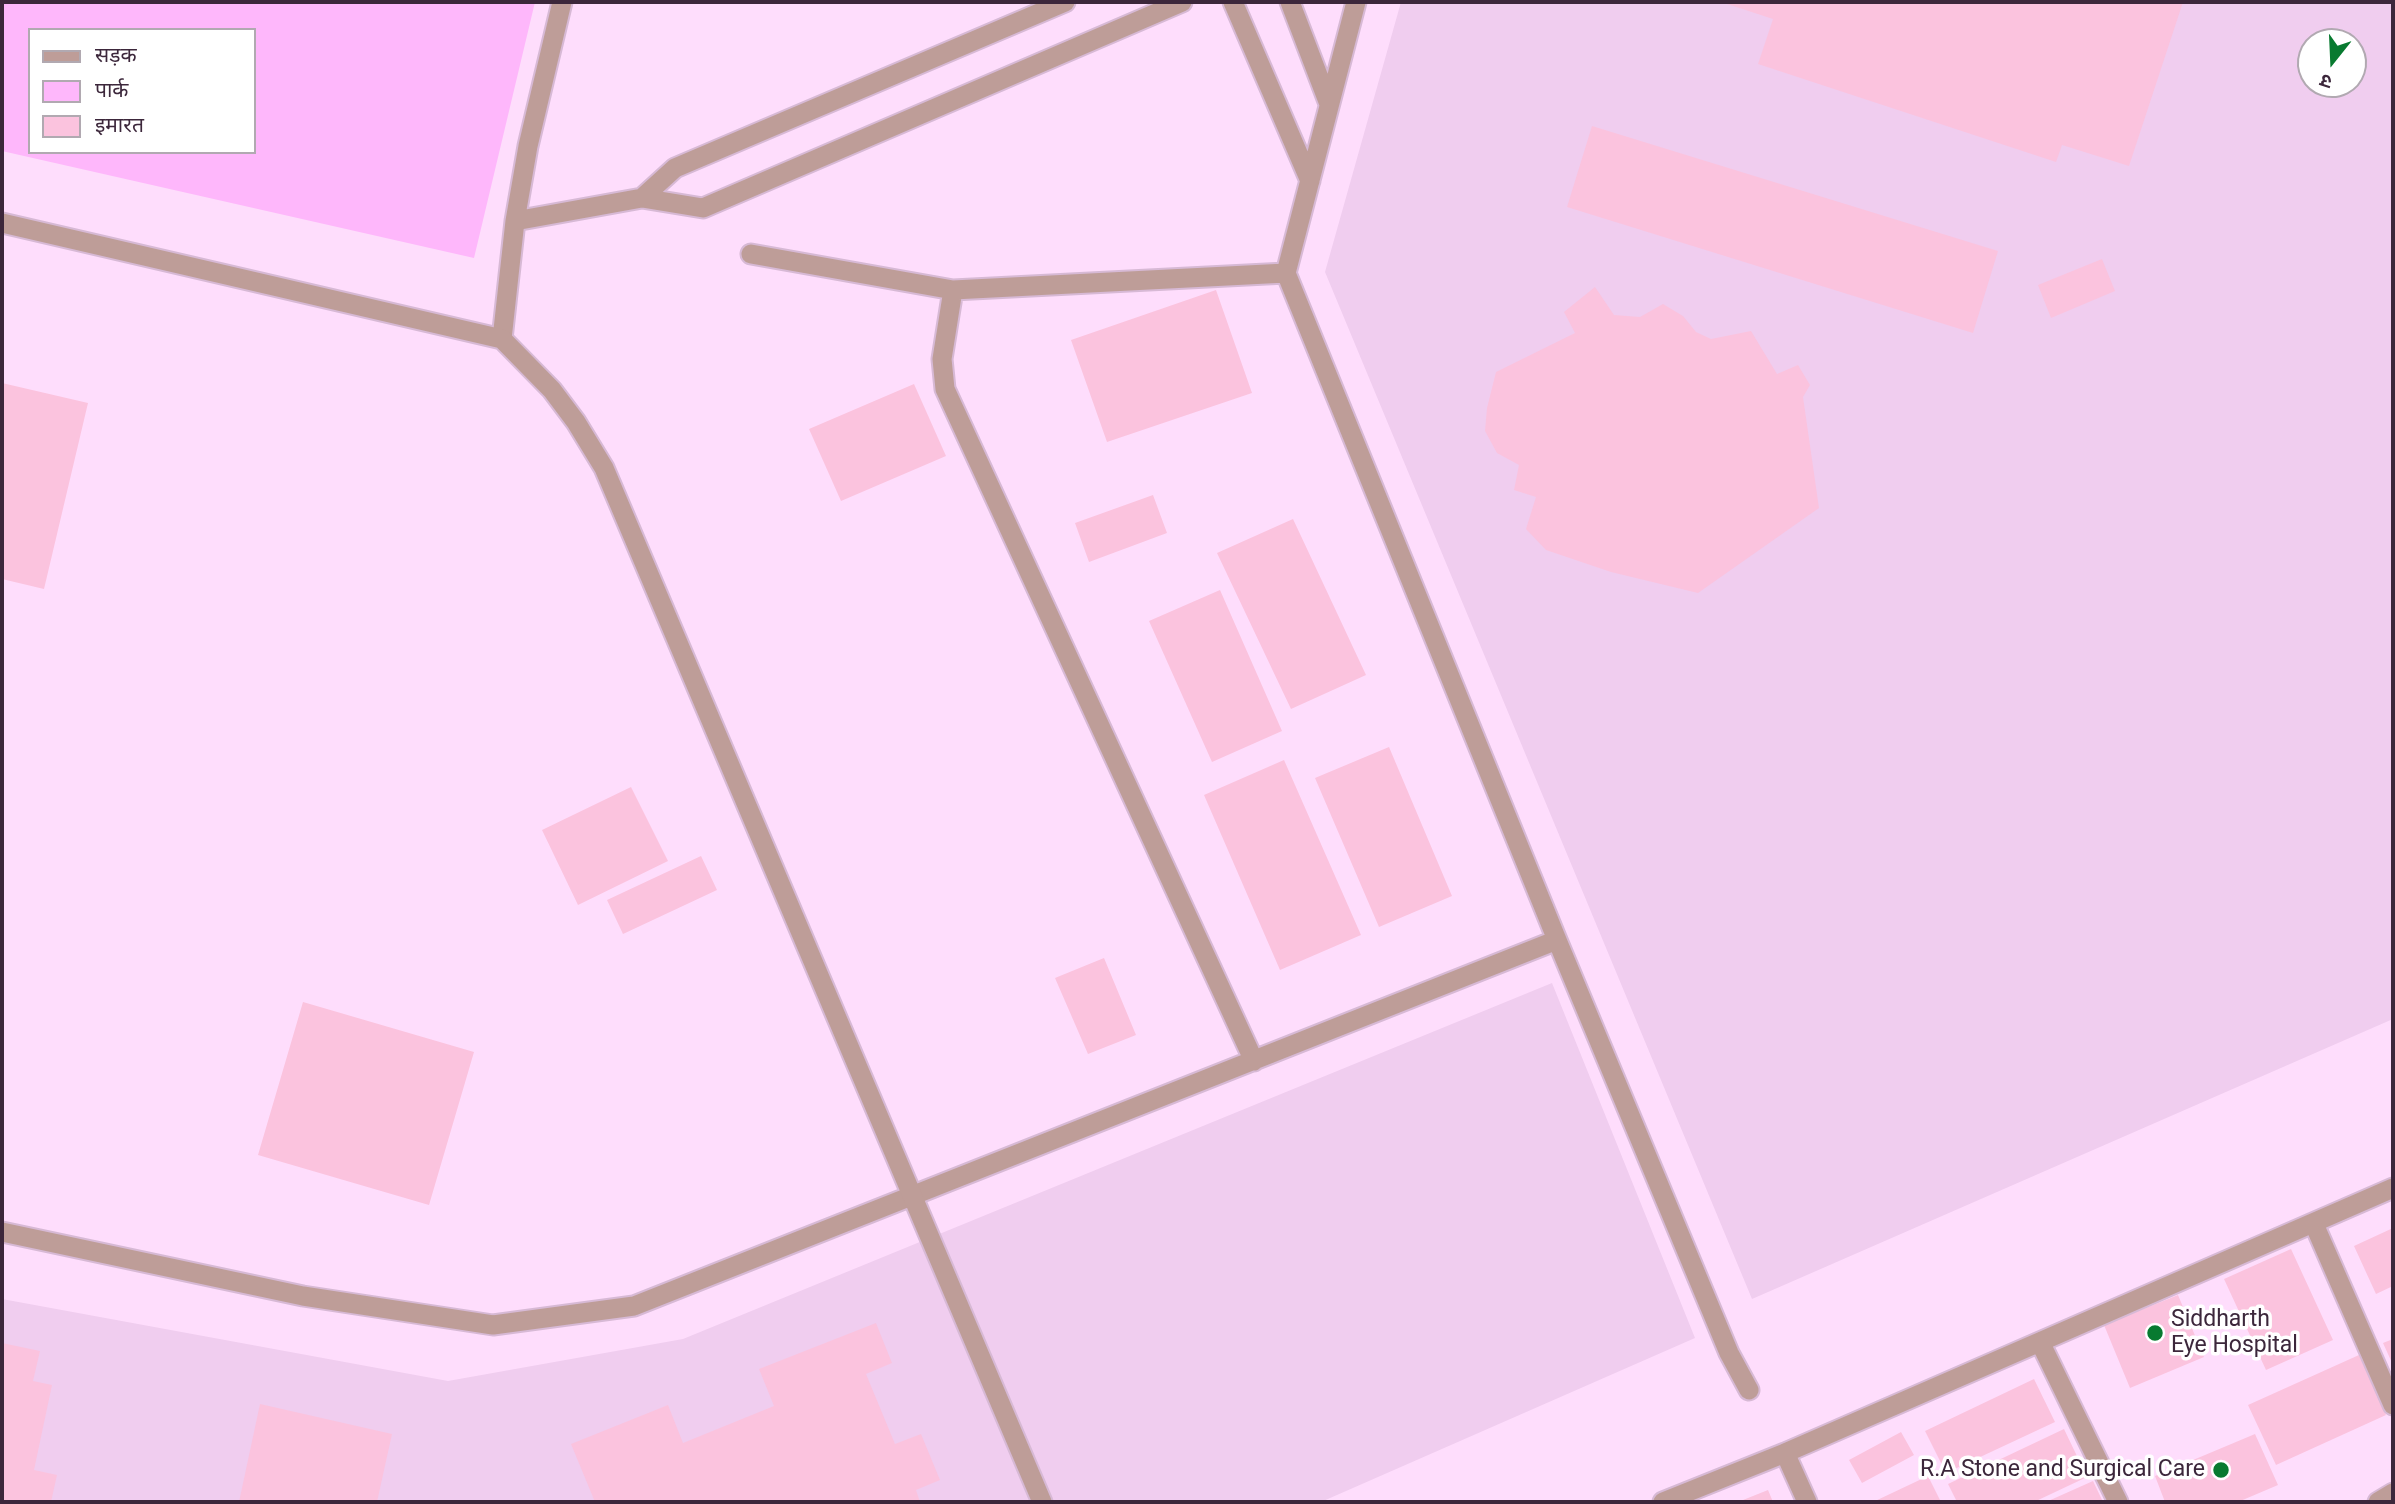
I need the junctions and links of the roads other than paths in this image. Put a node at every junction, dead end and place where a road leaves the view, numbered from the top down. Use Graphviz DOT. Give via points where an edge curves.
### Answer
graph roads {
  1 [pos="562,2"];
  2 [pos="1065,2"];
  3 [pos="1182,2"];
  4 [pos="1233,2"];
  5 [pos="1290,2"];
  6 [pos="1356,2"];
  7 [pos="1329,104"];
  8 [pos="1310,181"];
  9 [pos="642,198"];
  10 [pos="515,221"];
  11 [pos="2,223"];
  12 [pos="751,254"];
  13 [pos="1286,273"];
  14 [pos="953,290"];
  15 [pos="502,339"];
  16 [pos="1557,940"];
  17 [pos="1254,1061"];
  18 [pos="2393,1188"];
  19 [pos="914,1196"];
  20 [pos="2314,1224"];
  21 [pos="2,1232"];
  22 [pos="2040,1342"];
  23 [pos="1749,1390"];
  24 [pos="2393,1405"];
  25 [pos="1785,1452"];
  26 [pos="2393,1493"];
  27 [pos="1042,1502"];
  28 [pos="1663,1502"];
  29 [pos="1807,1502"];
  30 [pos="2118,1502"];
  31 [pos="2378,1502"];
  1 -- 10 [label="street"];
  2 -- 9 [label="street" via="675,168"];
  3 -- 9 [label="street" via="703,208"];
  4 -- 8 [label="street"];
  5 -- 7 [label="street"];
  6 -- 7 [label="street"];
  7 -- 8 [label="street"];
  8 -- 13 [label="street"];
  9 -- 10 [label="street"];
  10 -- 15 [label="street"];
  11 -- 15 [label="street"];
  12 -- 14 [label="street"];
  13 -- 14 [label="street"];
  13 -- 16 [label="street"];
  14 -- 17 [label="street" via="942,359 945,389"];
  15 -- 19 [label="street" via="552,390 604,468"];
  16 -- 17 [label="street"];
  16 -- 23 [label="street"];
  17 -- 19 [label="street"];
  18 -- 20 [label="street"];
  19 -- 21 [label="street" via="634,1306 493,1325 303,1296"];
  19 -- 27 [label="street"];
  20 -- 22 [label="street"];
  20 -- 24 [label="street"];
  22 -- 25 [label="street"];
  22 -- 30 [label="street"];
  25 -- 28 [label="street"];
  25 -- 29 [label="street"];
  26 -- 31 [label="street"];
}
